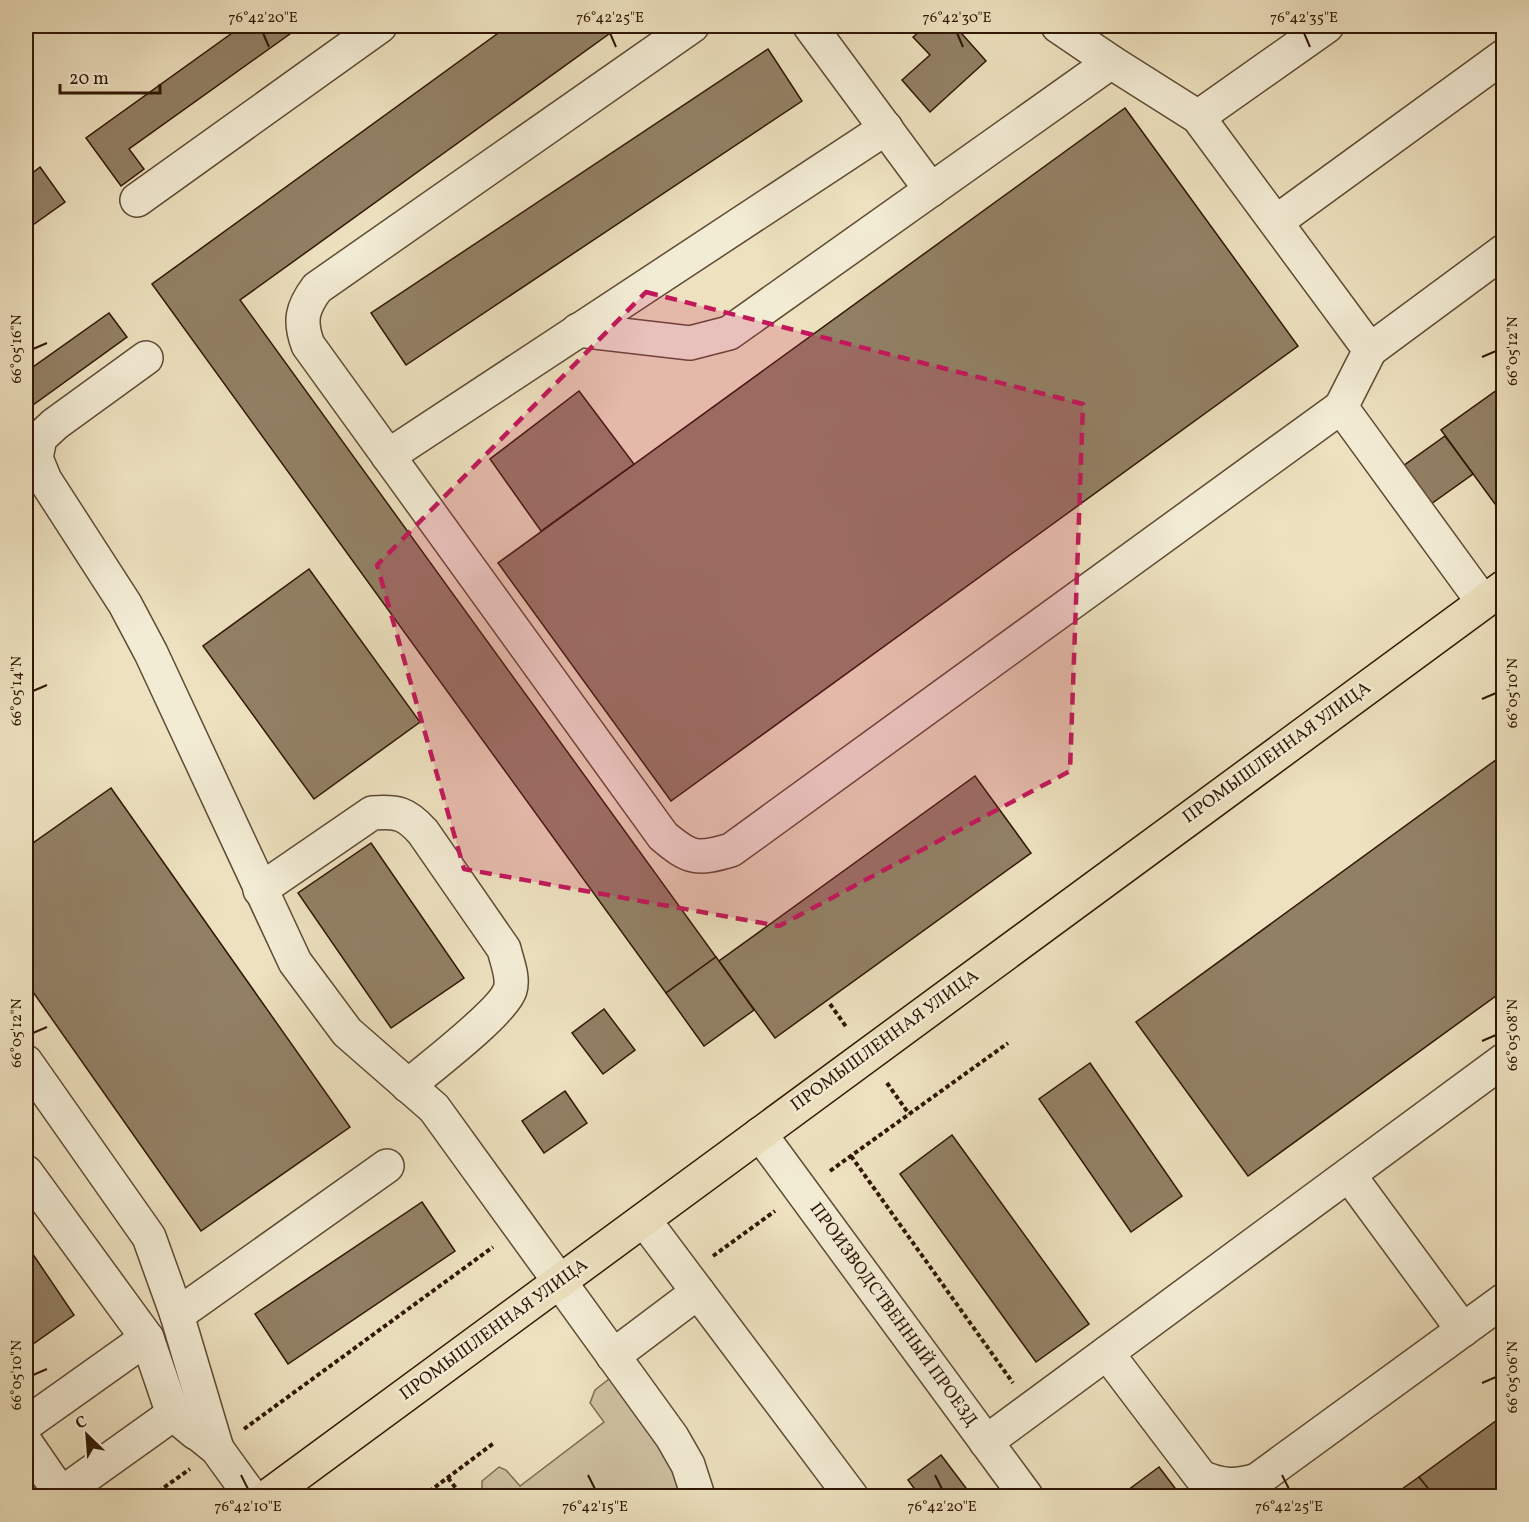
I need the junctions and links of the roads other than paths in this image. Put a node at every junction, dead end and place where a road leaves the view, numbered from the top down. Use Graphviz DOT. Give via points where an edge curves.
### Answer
graph roads {
  1 [pos="380,26"];
  2 [pos="692,26"];
  3 [pos="810,26"];
  4 [pos="1058,26"];
  5 [pos="1327,26"];
  6 [pos="1503,56"];
  7 [pos="1111,62"];
  8 [pos="1198,117"];
  9 [pos="886,128"];
  10 [pos="931,190"];
  11 [pos="137,200"];
  12 [pos="1276,222"];
  13 [pos="1503,251"];
  14 [pos="578,330"];
  15 [pos="1370,350"];
  16 [pos="146,358"];
  17 [pos="1341,407"];
  18 [pos="388,456"];
  19 [pos="1493,595"];
  20 [pos="260,890"];
  21 [pos="26,1062"];
  22 [pos="1501,1066"];
  23 [pos="408,1086"];
  24 [pos="760,1134"];
  25 [pos="387,1166"];
  26 [pos="26,1172"];
  27 [pos="1349,1175"];
  28 [pos="644,1220"];
  29 [pos="560,1282"];
  30 [pos="692,1284"];
  31 [pos="1503,1300"];
  32 [pos="177,1315"];
  33 [pos="1463,1330"];
  34 [pos="147,1338"];
  35 [pos="1107,1353"];
  36 [pos="613,1356"];
  37 [pos="26,1424"];
  38 [pos="184,1432"];
  39 [pos="986,1442"];
  40 [pos="26,1443"];
  41 [pos="251,1497"];
  42 [pos="268,1497"];
  43 [pos="698,1497"];
  44 [pos="851,1497"];
  45 [pos="1026,1497"];
  1 -- 11 [label="street"];
  2 -- 18 [label="street" via="317,288 303,307 302,329 308,345"];
  3 -- 9 [label="street"];
  4 -- 7 [label="street"];
  5 -- 8 [label="street"];
  6 -- 12 [label="street"];
  7 -- 8 [label="street"];
  7 -- 10 [label="street"];
  8 -- 12 [label="street"];
  9 -- 10 [label="street"];
  9 -- 14 [label="street"];
  10 -- 14 [label="street" via="729,333 690,343"];
  12 -- 15 [label="street"];
  13 -- 15 [label="street"];
  14 -- 18 [label="street"];
  15 -- 17 [label="street"];
  16 -- 20 [label="street" via="55,424 40,438 36,458 45,480 126,604"];
  17 -- 18 [label="street" via="731,850 707,857 683,854 663,836"];
  17 -- 19 [label="street"];
  19 -- 24 [label="main road, ПРОМЫШЛЕННАЯ УЛИЦА"];
  20 -- 23 [label="street" via="295,962 331,1011 347,1032"];
  20 -- 23 [label="street" via="372,813 391,812 410,818 423,832 504,949 510,991 495,1011"];
  21 -- 32 [label="street" via="149,1237"];
  22 -- 27 [label="street"];
  23 -- 29 [label="street" via="434,1108"];
  24 -- 28 [label="main road, ПРОМЫШЛЕННАЯ УЛИЦА"];
  24 -- 39 [label="street, ПРОИЗВОДСТВЕННЫЙ ПРОЕЗД"];
  25 -- 32 [label="street"];
  26 -- 34 [label="street"];
  27 -- 33 [label="street"];
  27 -- 35 [label="street"];
  28 -- 29 [label="main road, ПРОМЫШЛЕННАЯ УЛИЦА"];
  28 -- 30 [label="street"];
  29 -- 36 [label="street"];
  29 -- 42 [label="main road, ПРОМЫШЛЕННАЯ УЛИЦА"];
  30 -- 36 [label="street"];
  30 -- 44 [label="street"];
  31 -- 33 [label="street"];
  32 -- 38 [label="street"];
  33 -- 35 [label="street" via="1257,1480 1237,1487 1201,1477"];
  34 -- 37 [label="street"];
  34 -- 38 [label="street"];
  35 -- 39 [label="street"];
  36 -- 43 [label="street" via="672,1437 688,1465"];
  38 -- 40 [label="street" via="61,1494"];
  38 -- 41 [label="street"];
  39 -- 45 [label="street, ПРОИЗВОДСТВЕННЫЙ ПРОЕЗД"];
}
